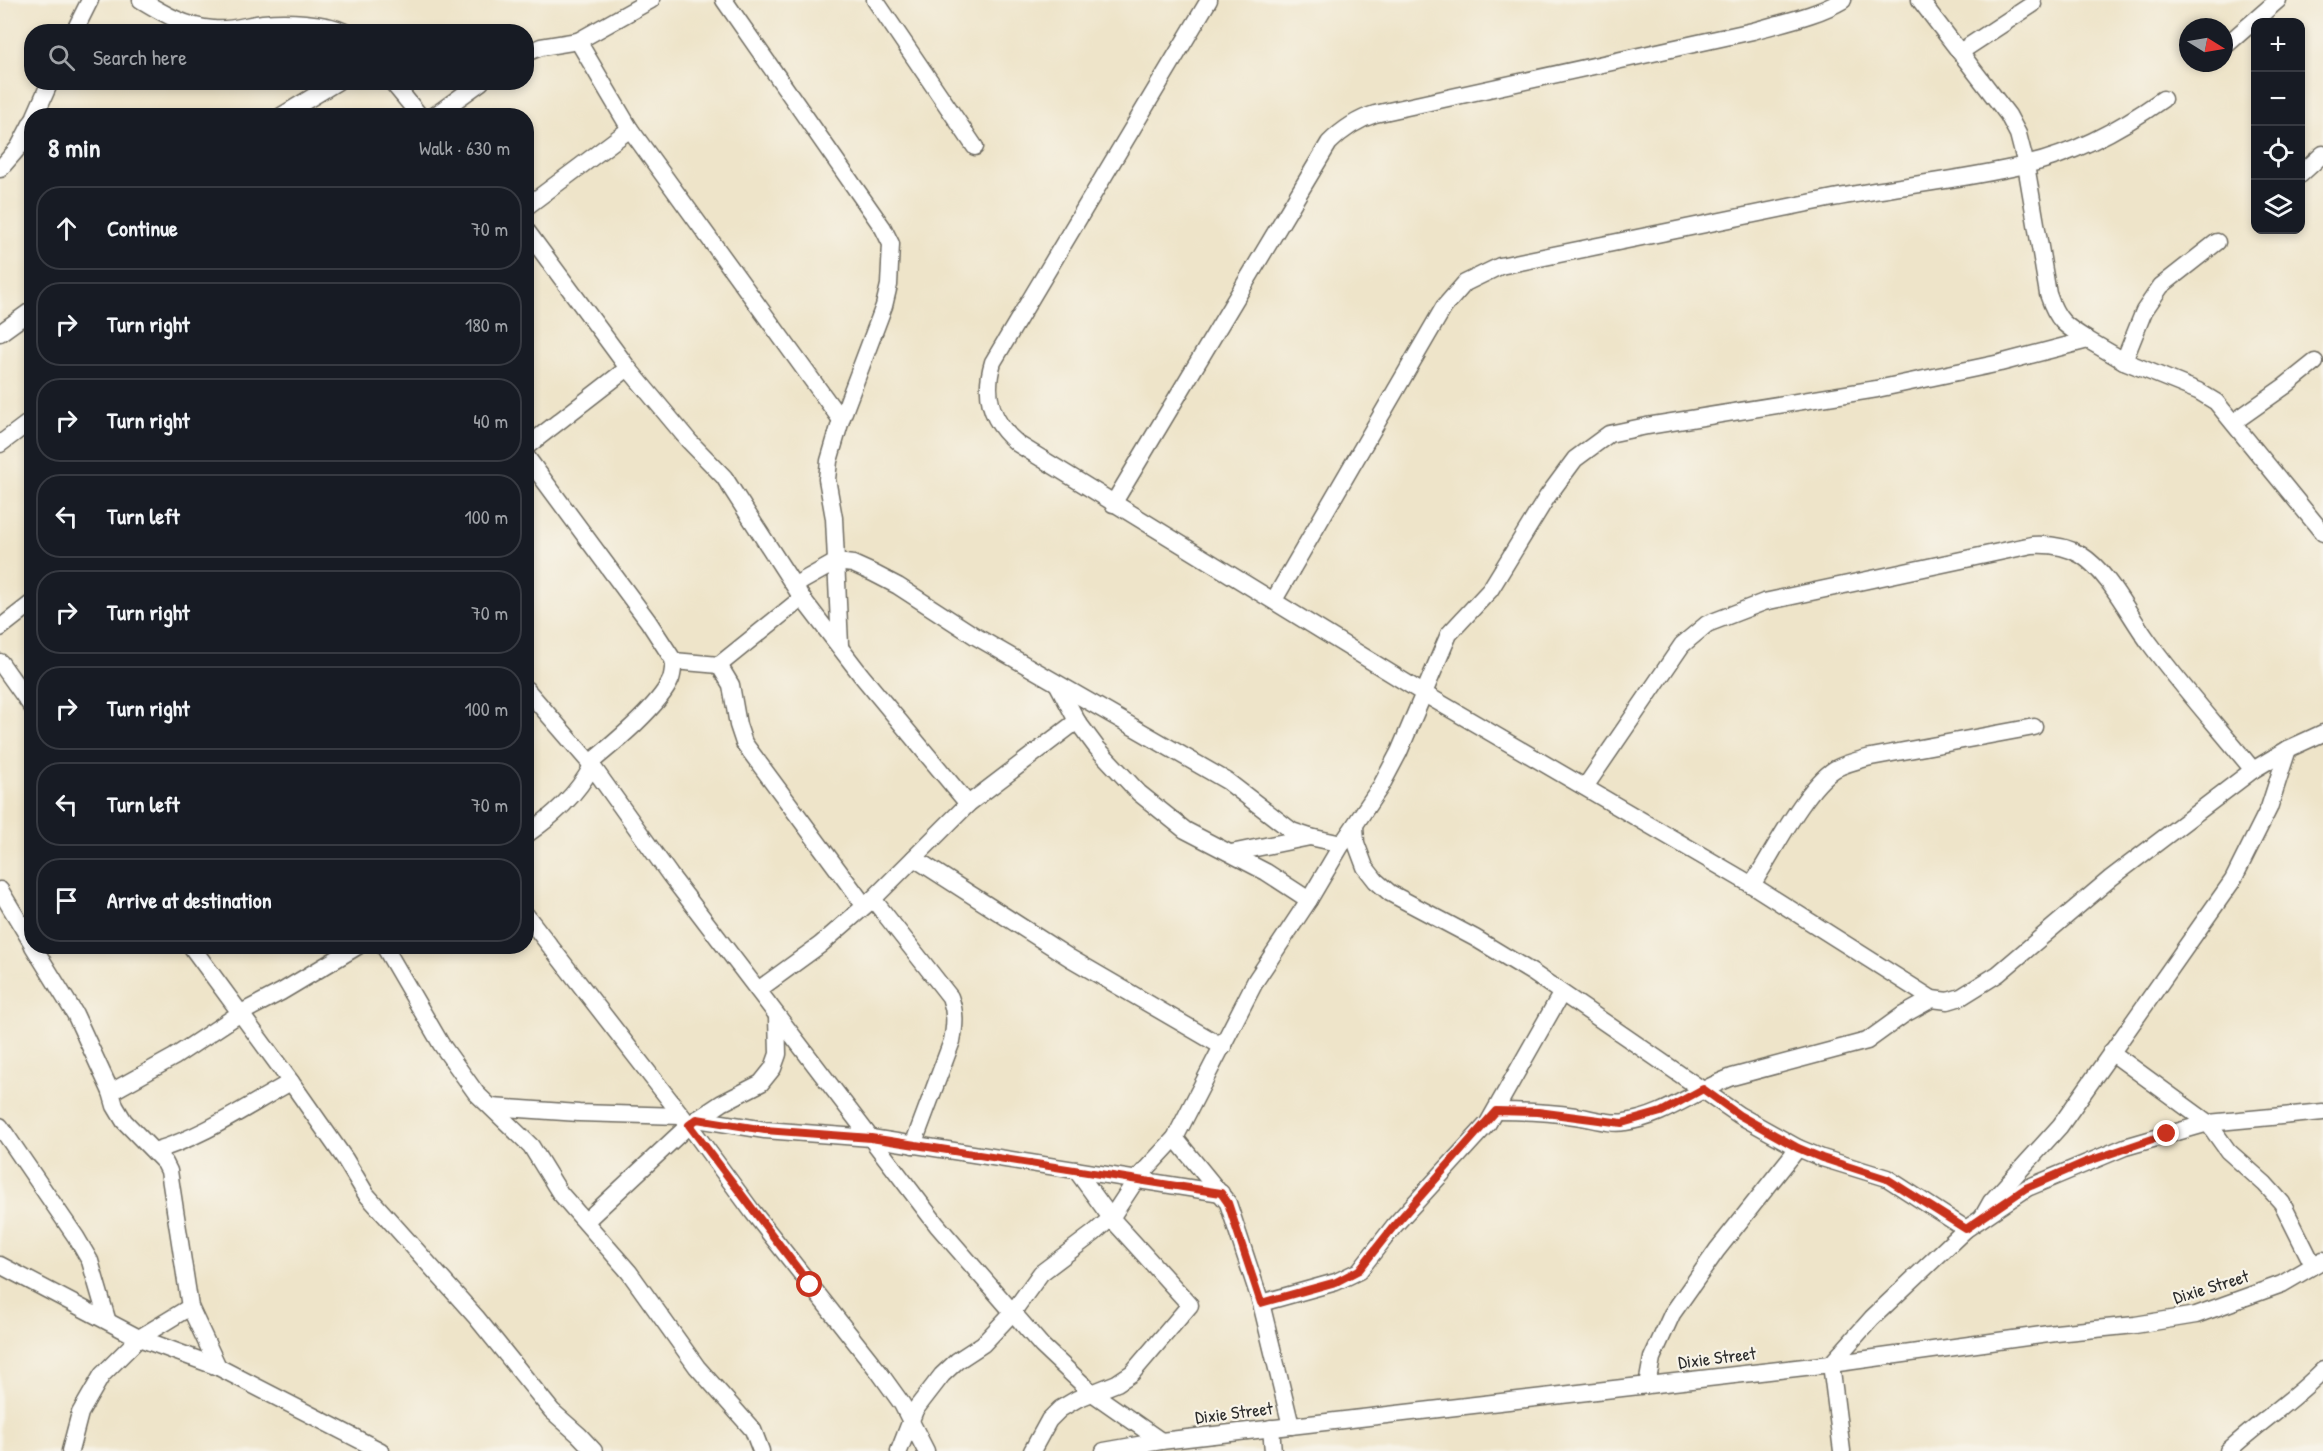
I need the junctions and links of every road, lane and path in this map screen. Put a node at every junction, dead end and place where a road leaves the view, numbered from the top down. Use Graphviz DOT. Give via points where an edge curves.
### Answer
graph roads {
  1 [pos="90,0"];
  2 [pos="141,0"];
  3 [pos="651,0"];
  4 [pos="724,0"];
  5 [pos="875,0"];
  6 [pos="1209,0"];
  7 [pos="1843,0"];
  8 [pos="1920,0"];
  9 [pos="2278,0"];
  10 [pos="2033,4"];
  11 [pos="78,24"];
  12 [pos="187,24"];
  13 [pos="258,24"];
  14 [pos="293,24"];
  15 [pos="2233,39"];
  16 [pos="578,42"];
  17 [pos="534,50"];
  18 [pos="1960,52"];
  19 [pos="46,90"];
  20 [pos="324,90"];
  21 [pos="399,90"];
  22 [pos="470,90"];
  23 [pos="2163,99"];
  24 [pos="39,108"];
  25 [pos="294,108"];
  26 [pos="413,108"];
  27 [pos="445,108"];
  28 [pos="630,129"];
  29 [pos="24,137"];
  30 [pos="975,147"];
  31 [pos="2323,154"];
  32 [pos="2026,165"];
  33 [pos="0,169"];
  34 [pos="2305,171"];
  35 [pos="534,201"];
  36 [pos="534,241"];
  37 [pos="2217,242"];
  38 [pos="24,315"];
  39 [pos="0,333"];
  40 [pos="2088,340"];
  41 [pos="2124,361"];
  42 [pos="2315,362"];
  43 [pos="628,368"];
  44 [pos="841,420"];
  45 [pos="2234,422"];
  46 [pos="24,426"];
  47 [pos="534,441"];
  48 [pos="0,444"];
  49 [pos="534,467"];
  50 [pos="1113,504"];
  51 [pos="2323,533"];
  52 [pos="836,562"];
  53 [pos="799,591"];
  54 [pos="1274,600"];
  55 [pos="24,609"];
  56 [pos="0,628"];
  57 [pos="840,645"];
  58 [pos="674,661"];
  59 [pos="0,662"];
  60 [pos="719,665"];
  61 [pos="1058,684"];
  62 [pos="1423,693"];
  63 [pos="24,695"];
  64 [pos="534,698"];
  65 [pos="1077,721"];
  66 [pos="2034,727"];
  67 [pos="2323,733"];
  68 [pos="2288,749"];
  69 [pos="591,765"];
  70 [pos="2253,770"];
  71 [pos="1585,787"];
  72 [pos="968,804"];
  73 [pos="1355,826"];
  74 [pos="534,829"];
  75 [pos="1310,837"];
  76 [pos="1342,844"];
  77 [pos="1231,853"];
  78 [pos="914,858"];
  79 [pos="1752,885"];
  80 [pos="0,890"];
  81 [pos="1309,900"];
  82 [pos="869,902"];
  83 [pos="534,925"];
  84 [pos="24,931"];
  85 [pos="38,954"];
  86 [pos="197,954"];
  87 [pos="345,954"];
  88 [pos="389,954"];
  89 [pos="758,990"];
  90 [pos="1561,994"];
  91 [pos="1932,999"];
  92 [pos="239,1014"];
  93 [pos="777,1016"];
  94 [pos="1223,1047"];
  95 [pos="2111,1052"];
  96 [pos="291,1082"];
  97 [pos="1703,1089"];
  98 [pos="111,1092"];
  99 [pos="492,1107"];
  100 [pos="1496,1111"];
  101 [pos="2323,1112"];
  102 [pos="689,1120"];
  103 [pos="2208,1123"];
  104 [pos="0,1126"];
  105 [pos="871,1138"];
  106 [pos="1175,1138"];
  107 [pos="913,1145"];
  108 [pos="1798,1148"];
  109 [pos="154,1151"];
  110 [pos="1076,1170"];
  111 [pos="1137,1180"];
  112 [pos="1221,1193"];
  113 [pos="1111,1218"];
  114 [pos="1982,1218"];
  115 [pos="586,1221"];
  116 [pos="1966,1229"];
  117 [pos="2318,1262"];
  118 [pos="0,1265"];
  119 [pos="1261,1303"];
  120 [pos="190,1306"];
  121 [pos="1012,1313"];
  122 [pos="107,1320"];
  123 [pos="139,1338"];
  124 [pos="1831,1364"];
  125 [pos="218,1367"];
  126 [pos="2323,1370"];
  127 [pos="1647,1385"];
  128 [pos="1091,1392"];
  129 [pos="910,1420"];
  130 [pos="1291,1426"];
  131 [pos="1270,1428"];
  132 [pos="1161,1441"];
  133 [pos="70,1451"];
  134 [pos="381,1451"];
  135 [pos="594,1451"];
  136 [pos="761,1451"];
  137 [pos="899,1451"];
  138 [pos="926,1451"];
  139 [pos="1032,1451"];
  140 [pos="1104,1451"];
  141 [pos="1273,1451"];
  142 [pos="1842,1451"];
  143 [pos="2229,1451"];
  1 -- 11 [label="street"];
  2 -- 12 [label="street"];
  3 -- 16 [label="street"];
  4 -- 44 [label="street" via="891,244 884,306"];
  5 -- 30 [label="street"];
  6 -- 50 [label="street" via="993,362 988,377 990,408 1006,434"];
  7 -- 50 [label="street" via="1753,31 1375,114 1342,130 1329,143"];
  8 -- 18 [label="street"];
  9 -- 15 [label="street"];
  10 -- 18 [label="street"];
  13 -- 14 [label="street"];
  16 -- 17 [label="street"];
  16 -- 28 [label="street"];
  18 -- 32 [label="street" via="2008,116 2018,134"];
  19 -- 24 [label="street"];
  20 -- 25 [label="street"];
  21 -- 26 [label="street"];
  22 -- 27 [label="street"];
  23 -- 32 [label="street" via="2101,137"];
  28 -- 35 [label="street"];
  28 -- 44 [label="street"];
  29 -- 33 [label="street"];
  31 -- 34 [label="street"];
  32 -- 40 [label="street" via="2048,294 2055,314 2064,326"];
  32 -- 54 [label="street" via="1835,198 1500,266 1464,284 1444,307"];
  36 -- 43 [label="street"];
  37 -- 41 [label="street" via="2161,286 2144,311"];
  38 -- 39 [label="street"];
  40 -- 41 [label="street"];
  40 -- 62 [label="street" via="1877,389 1609,434 1575,459 1547,497 1490,590 1449,634"];
  41 -- 45 [label="street" via="2198,391 2216,402"];
  42 -- 45 [label="street"];
  43 -- 47 [label="street"];
  43 -- 53 [label="street" via="724,477"];
  44 -- 52 [label="street" via="827,479"];
  45 -- 51 [label="street"];
  46 -- 48 [label="street"];
  49 -- 58 [label="street"];
  50 -- 54 [label="street"];
  52 -- 53 [label="street"];
  52 -- 57 [label="street"];
  52 -- 61 [label="street" via="853,564 898,586"];
  53 -- 57 [label="street"];
  53 -- 60 [label="street"];
  54 -- 62 [label="street"];
  55 -- 56 [label="street"];
  57 -- 72 [label="street"];
  58 -- 60 [label="street"];
  58 -- 69 [label="street" via="664,690"];
  59 -- 63 [label="street"];
  60 -- 82 [label="street" via="731,685 744,743"];
  61 -- 65 [label="street"];
  61 -- 75 [label="street" via="1199,764 1292,831"];
  62 -- 71 [label="street"];
  62 -- 73 [label="street" via="1399,752"];
  64 -- 69 [label="street"];
  65 -- 72 [label="street"];
  65 -- 77 [label="street" via="1110,764 1139,793 1185,830"];
  66 -- 79 [label="street" via="1870,758 1836,769 1809,794"];
  67 -- 68 [label="street"];
  68 -- 70 [label="street"];
  68 -- 95 [label="street" via="2269,808 2233,880"];
  69 -- 74 [label="street" via="586,778 562,807"];
  69 -- 89 [label="street"];
  70 -- 71 [label="street" via="2151,645 2094,565 2081,555 2049,544 1764,602 1707,624 1682,645"];
  70 -- 91 [label="street" via="2111,878 1998,974 1961,997 1948,1001"];
  71 -- 79 [label="street"];
  72 -- 78 [label="street"];
  73 -- 76 [label="street"];
  73 -- 90 [label="street" via="1361,858 1376,881"];
  75 -- 76 [label="street"];
  75 -- 77 [label="street"];
  76 -- 81 [label="street"];
  77 -- 81 [label="street"];
  78 -- 82 [label="street"];
  78 -- 94 [label="street" via="1070,958"];
  79 -- 91 [label="street"];
  80 -- 84 [label="street"];
  81 -- 94 [label="street" via="1256,980"];
  82 -- 89 [label="street" via="820,945"];
  82 -- 107 [label="street" via="951,997 955,1010 952,1041"];
  83 -- 102 [label="street"];
  85 -- 98 [label="street" via="66,995"];
  86 -- 92 [label="street"];
  87 -- 92 [label="street"];
  88 -- 99 [label="street" via="441,1044 476,1093"];
  89 -- 93 [label="street"];
  90 -- 97 [label="street"];
  90 -- 100 [label="street"];
  91 -- 97 [label="street" via="1867,1041 1761,1068"];
  92 -- 96 [label="street"];
  92 -- 98 [label="street"];
  93 -- 102 [label="street" via="778,1054 761,1083"];
  93 -- 105 [label="street"];
  94 -- 106 [label="street"];
  95 -- 103 [label="street"];
  95 -- 114 [label="street" via="2060,1126"];
  96 -- 109 [label="street" via="201,1132"];
  96 -- 135 [label="street" via="366,1194 476,1317 552,1411"];
  97 -- 100 [label="street" via="1661,1112 1622,1123"];
  97 -- 108 [label="street" via="1739,1115"];
  98 -- 109 [label="street" via="124,1121"];
  99 -- 102 [label="street"];
  99 -- 115 [label="street" via="531,1146 560,1193"];
  100 -- 119 [label="street" via="1359,1270 1336,1282"];
  101 -- 103 [label="street"];
  102 -- 105 [label="street"];
  102 -- 115 [label="street"];
  102 -- 129 [label="street" via="752,1210 879,1372"];
  103 -- 114 [label="street" via="2086,1162 2026,1188"];
  103 -- 117 [label="street" via="2229,1151 2282,1203"];
  104 -- 122 [label="street" via="90,1262"];
  105 -- 107 [label="street"];
  105 -- 121 [label="street" via="937,1225"];
  106 -- 111 [label="street"];
  106 -- 112 [label="street"];
  107 -- 110 [label="street"];
  108 -- 116 [label="street" via="1887,1179"];
  108 -- 127 [label="street" via="1672,1314 1652,1358"];
  109 -- 120 [label="street" via="169,1171"];
  110 -- 111 [label="street"];
  110 -- 113 [label="street"];
  111 -- 112 [label="street"];
  111 -- 113 [label="street"];
  112 -- 119 [label="street" via="1228,1203"];
  113 -- 121 [label="street" via="1041,1273"];
  113 -- 128 [label="street" via="1190,1305 1132,1373"];
  114 -- 116 [label="street"];
  115 -- 136 [label="street" via="629,1272 697,1366 753,1430"];
  116 -- 124 [label="street" via="1872,1318"];
  117 -- 124 [label="street, Dixie Street" via="2282,1284 2196,1315"];
  118 -- 122 [label="street"];
  119 -- 130 [label="street"];
  120 -- 123 [label="street"];
  120 -- 125 [label="street"];
  121 -- 128 [label="street"];
  121 -- 129 [label="street" via="983,1344 942,1375"];
  122 -- 123 [label="street"];
  123 -- 125 [label="street"];
  123 -- 133 [label="street" via="102,1376 80,1413"];
  124 -- 127 [label="street, Dixie Street"];
  124 -- 142 [label="street"];
  125 -- 134 [label="street"];
  126 -- 143 [label="street"];
  127 -- 130 [label="street, Dixie Street"];
  128 -- 132 [label="street"];
  128 -- 139 [label="street" via="1049,1420"];
  129 -- 137 [label="street"];
  129 -- 138 [label="street"];
  130 -- 131 [label="street, Dixie Street"];
  131 -- 132 [label="street, Dixie Street"];
  131 -- 141 [label="street"];
  132 -- 140 [label="street, Dixie Street"];
}
